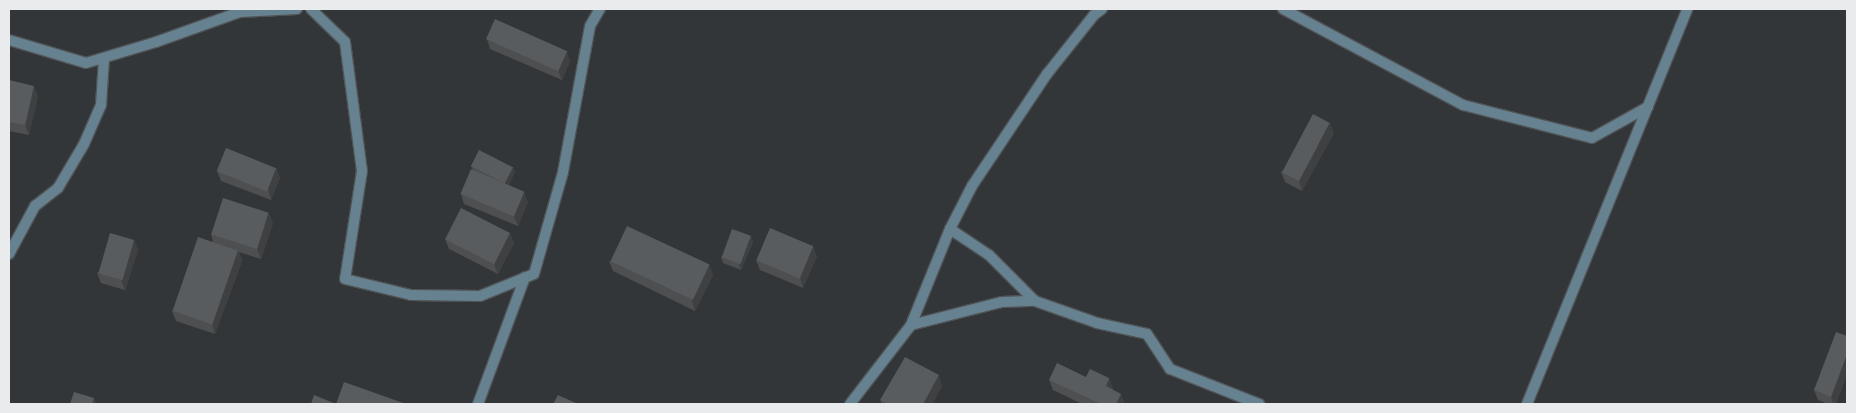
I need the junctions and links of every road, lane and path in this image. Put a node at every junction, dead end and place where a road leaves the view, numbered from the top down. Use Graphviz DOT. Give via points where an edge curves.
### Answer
graph roads {
  1 [pos="297,9"];
  2 [pos="310,9"];
  3 [pos="600,9"];
  4 [pos="1102,9"];
  5 [pos="1283,9"];
  6 [pos="1688,9"];
  7 [pos="9,40"];
  8 [pos="104,58"];
  9 [pos="1648,107"];
  10 [pos="950,229"];
  11 [pos="9,254"];
  12 [pos="525,277"];
  13 [pos="1035,301"];
  14 [pos="911,325"];
  15 [pos="478,404"];
  16 [pos="850,404"];
  17 [pos="1259,404"];
  18 [pos="1527,404"];
  1 -- 8 [label="street" via="240,12"];
  2 -- 12 [label="street" via="345,42 362,171 345,279 411,295 480,296"];
  3 -- 12 [label="street" via="590,26 563,172 534,274"];
  4 -- 10 [label="street" via="1047,74 972,186"];
  5 -- 9 [label="street" via="1463,105 1592,138"];
  6 -- 9 [label="street"];
  7 -- 8 [label="street" via="86,63"];
  8 -- 11 [label="street" via="101,105 84,144 58,188 35,206"];
  9 -- 18 [label="street"];
  10 -- 13 [label="street" via="989,255"];
  10 -- 14 [label="street"];
  12 -- 15 [label="street"];
  13 -- 14 [label="street" via="1002,302"];
  13 -- 17 [label="street" via="1097,324 1147,334 1170,369"];
  14 -- 16 [label="street"];
}
